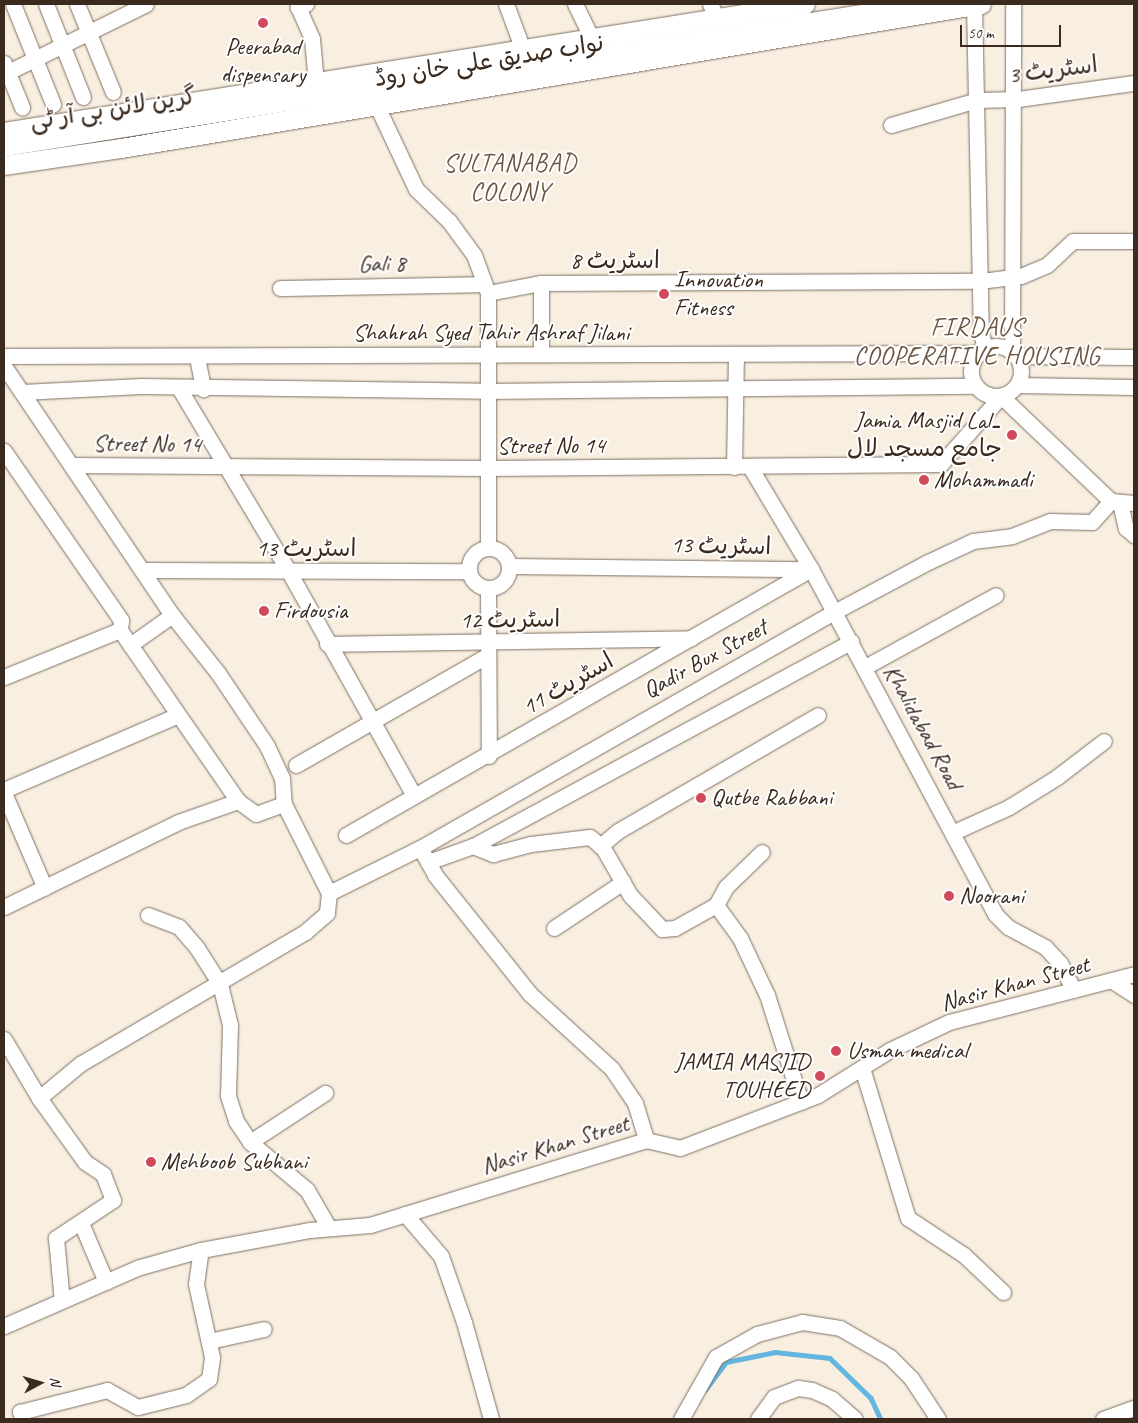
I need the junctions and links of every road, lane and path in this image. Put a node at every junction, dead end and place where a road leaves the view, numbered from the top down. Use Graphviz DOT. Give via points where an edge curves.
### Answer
graph roads {
  1 [pos="13,4"];
  2 [pos="46,4"];
  3 [pos="78,4"];
  4 [pos="146,4"];
  5 [pos="506,4"];
  6 [pos="575,4"];
  7 [pos="804,4"];
  8 [pos="911,4"];
  9 [pos="978,4"];
  10 [pos="1013,4"];
  11 [pos="299,5"];
  12 [pos="119,10"];
  13 [pos="713,11"];
  14 [pos="90,31"];
  15 [pos="592,39"];
  16 [pos="62,45"];
  17 [pos="523,50"];
  18 [pos="35,58"];
  19 [pos="5,70"];
  20 [pos="316,83"];
  21 [pos="1134,83"];
  22 [pos="113,92"];
  23 [pos="83,97"];
  24 [pos="1010,99"];
  25 [pos="977,100"];
  26 [pos="53,104"];
  27 [pos="376,104"];
  28 [pos="22,107"];
  29 [pos="891,125"];
  30 [pos="4,132"];
  31 [pos="4,148"];
  32 [pos="4,165"];
  33 [pos="1134,241"];
  34 [pos="1012,277"];
  35 [pos="980,281"];
  36 [pos="541,283"];
  37 [pos="280,288"];
  38 [pos="486,288"];
  39 [pos="982,350"];
  40 [pos="541,354"];
  41 [pos="1015,354"];
  42 [pos="736,355"];
  43 [pos="4,356"];
  44 [pos="488,356"];
  45 [pos="197,357"];
  46 [pos="1134,357"];
  47 [pos="4,366"];
  48 [pos="1017,385"];
  49 [pos="976,386"];
  50 [pos="1134,387"];
  51 [pos="179,388"];
  52 [pos="735,388"];
  53 [pos="203,389"];
  54 [pos="486,391"];
  55 [pos="22,392"];
  56 [pos="1001,396"];
  57 [pos="4,451"];
  58 [pos="72,465"];
  59 [pos="734,467"];
  60 [pos="750,467"];
  61 [pos="228,468"];
  62 [pos="487,468"];
  63 [pos="1122,502"];
  64 [pos="1134,535"];
  65 [pos="488,547"];
  66 [pos="510,566"];
  67 [pos="811,569"];
  68 [pos="142,570"];
  69 [pos="469,571"];
  70 [pos="289,572"];
  71 [pos="488,588"];
  72 [pos="996,595"];
  73 [pos="834,612"];
  74 [pos="172,615"];
  75 [pos="120,630"];
  76 [pos="692,638"];
  77 [pos="851,642"];
  78 [pos="327,644"];
  79 [pos="130,645"];
  80 [pos="488,649"];
  81 [pos="865,668"];
  82 [pos="4,677"];
  83 [pos="178,715"];
  84 [pos="818,715"];
  85 [pos="372,721"];
  86 [pos="1104,741"];
  87 [pos="489,756"];
  88 [pos="296,765"];
  89 [pos="4,792"];
  90 [pos="413,794"];
  91 [pos="238,801"];
  92 [pos="284,804"];
  93 [pos="954,832"];
  94 [pos="346,835"];
  95 [pos="473,846"];
  96 [pos="600,846"];
  97 [pos="420,848"];
  98 [pos="762,852"];
  99 [pos="428,862"];
  100 [pos="623,882"];
  101 [pos="45,888"];
  102 [pos="329,893"];
  103 [pos="716,905"];
  104 [pos="4,907"];
  105 [pos="148,915"];
  106 [pos="554,928"];
  107 [pos="1134,974"];
  108 [pos="1114,982"];
  109 [pos="220,984"];
  110 [pos="1074,990"];
  111 [pos="1134,995"];
  112 [pos="4,1038"];
  113 [pos="862,1068"];
  114 [pos="325,1093"];
  115 [pos="40,1098"];
  116 [pos="801,1102"];
  117 [pos="646,1140"];
  118 [pos="250,1142"];
  119 [pos="405,1214"];
  120 [pos="81,1223"];
  121 [pos="329,1228"];
  122 [pos="201,1250"];
  123 [pos="106,1282"];
  124 [pos="1004,1292"];
  125 [pos="62,1301"];
  126 [pos="4,1326"];
  127 [pos="264,1329"];
  128 [pos="209,1342"];
  129 [pos="1134,1408"];
  130 [pos="23,1419"];
  131 [pos="491,1419"];
  132 [pos="681,1419"];
  133 [pos="758,1419"];
  134 [pos="855,1419"];
  135 [pos="938,1419"];
  136 [pos="1103,1419"];
  1 -- 18 [label="street"];
  2 -- 16 [label="street"];
  3 -- 14 [label="street"];
  4 -- 12 [label="street"];
  5 -- 17 [label="street"];
  6 -- 15 [label="street"];
  7 -- 13 [label="main road, نواب صدیق علی خان روڈ"];
  8 -- 31 [label="street, گرین لائن بی آر ٹی"];
  9 -- 25 [label="street"];
  9 -- 27 [label="main road, نواب صدیق علی خان روڈ"];
  10 -- 24 [label="street"];
  11 -- 20 [label="street" via="312,39"];
  12 -- 14 [label="street"];
  13 -- 15 [label="main road, نواب صدیق علی خان روڈ"];
  14 -- 16 [label="street"];
  14 -- 22 [label="street"];
  15 -- 17 [label="main road, نواب صدیق علی خان روڈ"];
  16 -- 18 [label="street"];
  16 -- 23 [label="street"];
  17 -- 20 [label="main road, نواب صدیق علی خان روڈ"];
  18 -- 19 [label="street"];
  18 -- 26 [label="street"];
  19 -- 28 [label="street"];
  20 -- 30 [label="main road, نواب صدیق علی خان روڈ"];
  21 -- 24 [label="street, اسٹریٹ 3"];
  24 -- 25 [label="street, اسٹریٹ 3"];
  24 -- 34 [label="street"];
  25 -- 29 [label="street, اسٹریٹ 3"];
  25 -- 35 [label="street"];
  27 -- 32 [label="main road, نواب صدیق علی خان روڈ"];
  27 -- 38 [label="street" via="416,189 469,248"];
  33 -- 34 [label="street, اسٹریٹ 8" via="1073,240 1047,265"];
  34 -- 35 [label="street, اسٹریٹ 8"];
  34 -- 41 [label="street"];
  35 -- 36 [label="street, اسٹریٹ 8"];
  35 -- 39 [label="street"];
  36 -- 38 [label="street, اسٹریٹ 8"];
  36 -- 40 [label="street"];
  37 -- 38 [label="street, Gali 8"];
  38 -- 44 [label="street"];
  39 -- 41 [label="street" via="996,346"];
  39 -- 42 [label="street, Shahrah Syed Tahir Ashraf Jilani"];
  39 -- 49 [label="street" via="971,369"];
  40 -- 42 [label="street, Shahrah Syed Tahir Ashraf Jilani"];
  40 -- 44 [label="street, Shahrah Syed Tahir Ashraf Jilani"];
  41 -- 46 [label="street"];
  41 -- 48 [label="street" via="1022,373"];
  42 -- 52 [label="street"];
  43 -- 45 [label="street, Shahrah Syed Tahir Ashraf Jilani"];
  44 -- 45 [label="street, Shahrah Syed Tahir Ashraf Jilani"];
  44 -- 54 [label="street"];
  45 -- 53 [label="street"];
  47 -- 55 [label="street"];
  48 -- 50 [label="street"];
  48 -- 56 [label="street"];
  49 -- 52 [label="street"];
  49 -- 56 [label="street" via="984,393"];
  51 -- 53 [label="street"];
  51 -- 55 [label="street" via="141,386"];
  51 -- 61 [label="street"];
  52 -- 54 [label="street"];
  52 -- 59 [label="street"];
  53 -- 54 [label="street"];
  54 -- 62 [label="street"];
  55 -- 58 [label="street"];
  56 -- 60 [label="street, Street No 14" via="941,464"];
  56 -- 63 [label="street"];
  57 -- 75 [label="street" via="121,620"];
  58 -- 61 [label="street, Street No 14"];
  58 -- 68 [label="street"];
  59 -- 60 [label="street, Street No 14"];
  59 -- 62 [label="street, Street No 14"];
  60 -- 67 [label="street, Khalidabad Road"];
  61 -- 62 [label="street, Street No 14"];
  61 -- 70 [label="street"];
  62 -- 65 [label="street"];
  63 -- 64 [label="street" via="1126,528"];
  63 -- 73 [label="street, Qadir Bux Street" via="1092,522 1050,522 1012,536 973,541"];
  65 -- 66 [label="street" via="501,551"];
  65 -- 69 [label="street" via="473,555"];
  66 -- 67 [label="street, اسٹریٹ 13"];
  66 -- 71 [label="street" via="502,584"];
  67 -- 73 [label="street, Khalidabad Road"];
  67 -- 76 [label="street, اسٹریٹ 11"];
  68 -- 70 [label="street, اسٹریٹ 13"];
  68 -- 74 [label="street"];
  69 -- 70 [label="street, اسٹریٹ 13"];
  69 -- 71 [label="street" via="478,585"];
  70 -- 78 [label="street"];
  71 -- 80 [label="street"];
  72 -- 81 [label="street"];
  73 -- 77 [label="street, Khalidabad Road"];
  73 -- 97 [label="street, Qadir Bux Street"];
  74 -- 79 [label="street"];
  74 -- 92 [label="street" via="218,673 267,746 282,778"];
  75 -- 79 [label="street"];
  75 -- 82 [label="street"];
  76 -- 80 [label="street, اسٹریٹ 12"];
  76 -- 87 [label="street, اسٹریٹ 11"];
  77 -- 81 [label="street, Khalidabad Road"];
  77 -- 95 [label="street"];
  78 -- 80 [label="street, اسٹریٹ 12"];
  78 -- 85 [label="street"];
  79 -- 83 [label="street"];
  80 -- 85 [label="street"];
  80 -- 87 [label="street"];
  81 -- 93 [label="street, Khalidabad Road"];
  83 -- 89 [label="street"];
  83 -- 91 [label="street"];
  84 -- 96 [label="street" via="618,831"];
  85 -- 88 [label="street"];
  85 -- 90 [label="street"];
  86 -- 93 [label="street" via="1009,807"];
  87 -- 90 [label="street, اسٹریٹ 11"];
  89 -- 101 [label="street"];
  90 -- 94 [label="street, اسٹریٹ 11"];
  91 -- 92 [label="street" via="256,814"];
  91 -- 101 [label="street" via="178,822"];
  92 -- 102 [label="street"];
  93 -- 110 [label="street, Khalidabad Road" via="995,914 1008,927 1046,947 1060,963"];
  95 -- 96 [label="street" via="493,854 531,844 590,837"];
  95 -- 99 [label="street"];
  96 -- 100 [label="street"];
  97 -- 99 [label="street"];
  97 -- 102 [label="street, Qadir Bux Street"];
  98 -- 103 [label="street" via="726,888"];
  99 -- 117 [label="street" via="530,994 612,1069 635,1103"];
  100 -- 103 [label="street" via="630,895 662,930 674,928"];
  100 -- 106 [label="street"];
  101 -- 104 [label="street"];
  102 -- 109 [label="street" via="327,913 305,932"];
  103 -- 116 [label="street" via="740,938 767,996"];
  105 -- 109 [label="street" via="179,927"];
  107 -- 108 [label="street, Nasir Khan Street"];
  108 -- 110 [label="street, Nasir Khan Street"];
  108 -- 111 [label="street"];
  109 -- 115 [label="street" via="80,1064"];
  109 -- 118 [label="street" via="230,1025 228,1096 236,1121"];
  110 -- 113 [label="street, Nasir Khan Street" via="949,1022"];
  112 -- 115 [label="street"];
  113 -- 116 [label="street, Nasir Khan Street"];
  113 -- 124 [label="street" via="908,1218 964,1255"];
  114 -- 118 [label="street"];
  115 -- 120 [label="street" via="85,1162 103,1174 113,1200"];
  116 -- 117 [label="street, Nasir Khan Street" via="680,1148"];
  117 -- 119 [label="street, Nasir Khan Street"];
  118 -- 121 [label="street" via="307,1190"];
  119 -- 121 [label="street, Nasir Khan Street" via="370,1225"];
  119 -- 131 [label="street" via="441,1256"];
  120 -- 123 [label="street"];
  120 -- 125 [label="street" via="56,1238"];
  121 -- 122 [label="street, Nasir Khan Street"];
  122 -- 123 [label="street, Nasir Khan Street" via="140,1267"];
  122 -- 128 [label="street" via="196,1284"];
  123 -- 125 [label="street, Nasir Khan Street"];
  125 -- 126 [label="street, Nasir Khan Street"];
  127 -- 128 [label="street"];
  128 -- 130 [label="street" via="213,1368 209,1379 186,1395 138,1406 107,1390 20,1412"];
  129 -- 136 [label="street"];
  132 -- 135 [label="street" via="716,1357 757,1334 802,1322 840,1328 890,1357 910,1378"];
  133 -- 134 [label="street" via="774,1398 798,1388 832,1399"];
}
